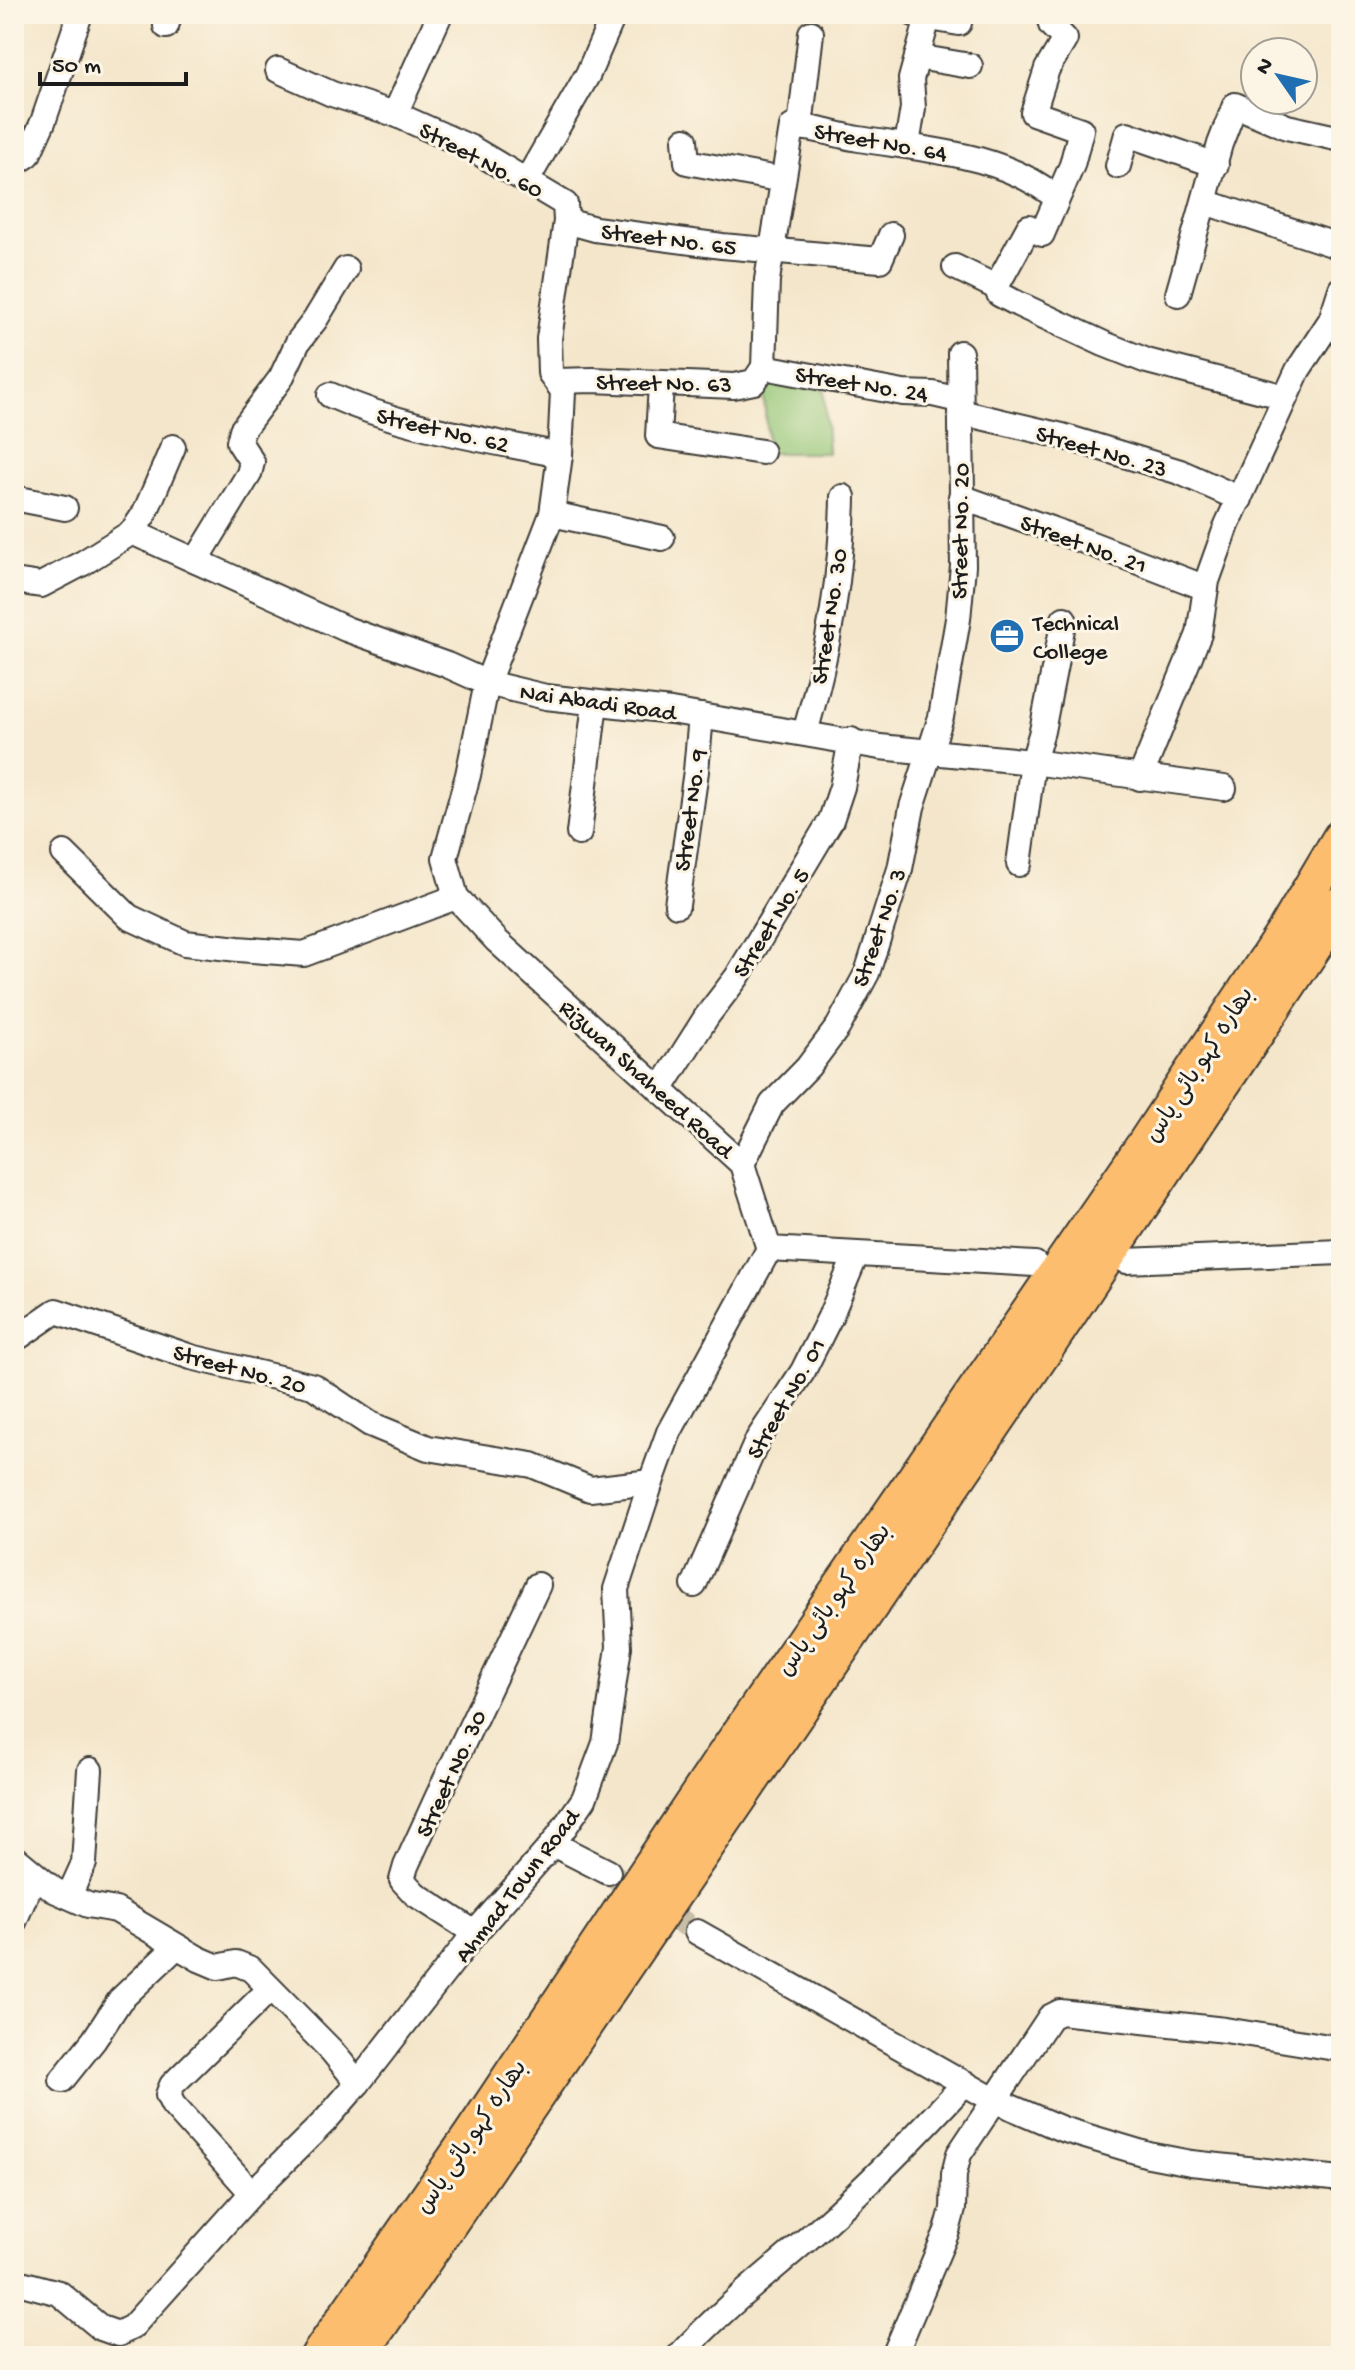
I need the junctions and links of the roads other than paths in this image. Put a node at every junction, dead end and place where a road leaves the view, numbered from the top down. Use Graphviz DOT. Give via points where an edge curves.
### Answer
graph roads {
  1 [pos="80,14"];
  2 [pos="440,14"];
  3 [pos="614,14"];
  4 [pos="1057,14"];
  5 [pos="921,15"];
  6 [pos="959,23"];
  7 [pos="811,33"];
  8 [pos="917,57"];
  9 [pos="970,66"];
  10 [pos="278,70"];
  11 [pos="395,114"];
  12 [pos="800,127"];
  13 [pos="1341,139"];
  14 [pos="685,140"];
  15 [pos="907,145"];
  16 [pos="21,160"];
  17 [pos="1216,165"];
  18 [pos="1118,166"];
  19 [pos="783,180"];
  20 [pos="526,182"];
  21 [pos="1057,198"];
  22 [pos="1205,202"];
  23 [pos="566,221"];
  24 [pos="891,235"];
  25 [pos="1341,247"];
  26 [pos="773,251"];
  27 [pos="955,267"];
  28 [pos="346,269"];
  29 [pos="996,287"];
  30 [pos="1341,289"];
  31 [pos="1178,294"];
  32 [pos="960,353"];
  33 [pos="764,367"];
  34 [pos="556,381"];
  35 [pos="661,385"];
  36 [pos="330,395"];
  37 [pos="1285,397"];
  38 [pos="960,406"];
  39 [pos="173,447"];
  40 [pos="762,452"];
  41 [pos="560,455"];
  42 [pos="843,497"];
  43 [pos="961,497"];
  44 [pos="14,498"];
  45 [pos="1240,499"];
  46 [pos="65,508"];
  47 [pos="552,514"];
  48 [pos="132,532"];
  49 [pos="662,538"];
  50 [pos="196,561"];
  51 [pos="14,581"];
  52 [pos="1206,588"];
  53 [pos="1064,619"];
  54 [pos="487,683"];
  55 [pos="595,703"];
  56 [pos="701,716"];
  57 [pos="805,733"];
  58 [pos="851,740"];
  59 [pos="930,754"];
  60 [pos="1033,762"];
  61 [pos="1140,778"];
  62 [pos="1224,788"];
  63 [pos="579,833"];
  64 [pos="1341,838"];
  65 [pos="64,853"];
  66 [pos="1019,864"];
  67 [pos="456,897"];
  68 [pos="677,905"];
  69 [pos="1341,905"];
  70 [pos="660,1090"];
  71 [pos="742,1164"];
  72 [pos="769,1249"];
  73 [pos="1341,1252"];
  74 [pos="856,1255"];
  75 [pos="1126,1261"];
  76 [pos="1035,1264"];
  77 [pos="14,1336"];
  78 [pos="651,1482"];
  79 [pos="538,1585"];
  80 [pos="694,1585"];
  81 [pos="90,1770"];
  82 [pos="553,1844"];
  83 [pos="14,1857"];
  84 [pos="608,1872"];
  85 [pos="34,1875"];
  86 [pos="69,1896"];
  87 [pos="14,1922"];
  88 [pos="697,1932"];
  89 [pos="475,1933"];
  90 [pos="176,1947"];
  91 [pos="270,1989"];
  92 [pos="1341,2049"];
  93 [pos="62,2080"];
  94 [pos="358,2083"];
  95 [pos="965,2083"];
  96 [pos="994,2100"];
  97 [pos="1341,2179"];
  98 [pos="252,2193"];
  99 [pos="14,2281"];
  100 [pos="319,2356"];
  101 [pos="358,2356"];
  102 [pos="679,2356"];
  103 [pos="894,2356"];
  1 -- 16 [label="street" via="43,122"];
  2 -- 11 [label="street, Street No. 60"];
  3 -- 20 [label="street" via="588,74"];
  4 -- 21 [label="street" via="1051,25 1065,39 1047,69 1033,113 1081,130"];
  5 -- 6 [label="street"];
  5 -- 8 [label="street" via="926,25"];
  7 -- 12 [label="street"];
  8 -- 9 [label="street"];
  8 -- 15 [label="street"];
  10 -- 11 [label="street"];
  11 -- 20 [label="street, Street No. 60" via="471,148"];
  12 -- 15 [label="street, Street No. 64"];
  12 -- 19 [label="street, Street No. 64" via="792,127"];
  13 -- 17 [label="street" via="1287,127 1235,105"];
  14 -- 19 [label="street" via="687,162"];
  15 -- 21 [label="street, Street No. 64" via="995,163"];
  17 -- 18 [label="street" via="1127,134"];
  17 -- 22 [label="street"];
  19 -- 26 [label="street, Street No. 64"];
  20 -- 23 [label="street, Street No. 60" via="565,204"];
  21 -- 29 [label="street" via="1042,234 1029,227"];
  22 -- 25 [label="street"];
  22 -- 31 [label="street"];
  23 -- 26 [label="street, Street No. 65"];
  23 -- 34 [label="street, Street No. 60" via="549,339 550,373"];
  24 -- 26 [label="street, Street No. 65" via="880,260"];
  26 -- 33 [label="street, Street No. 64"];
  27 -- 29 [label="street"];
  28 -- 50 [label="street" via="281,378 242,430 239,442 252,462 249,474"];
  29 -- 37 [label="street" via="1018,304 1147,361"];
  30 -- 37 [label="street" via="1331,320"];
  32 -- 38 [label="street, Street No. 20"];
  33 -- 35 [label="street, Street No. 63" via="754,382 734,386"];
  33 -- 38 [label="street, Street No. 24" via="933,394"];
  34 -- 35 [label="street, Street No. 63"];
  34 -- 41 [label="street, Street No. 60" via="563,391"];
  35 -- 40 [label="street" via="658,436"];
  36 -- 41 [label="street, Street No. 62" via="403,423"];
  37 -- 45 [label="street"];
  38 -- 43 [label="street, Street No. 20"];
  38 -- 45 [label="street, Street No. 23" via="1180,472"];
  39 -- 48 [label="street"];
  41 -- 47 [label="street, Street No. 60"];
  42 -- 57 [label="street, Street No. 30" via="827,640"];
  43 -- 52 [label="street, Street No. 21"];
  43 -- 59 [label="street, Street No. 20" via="958,619"];
  44 -- 46 [label="street"];
  45 -- 52 [label="street"];
  47 -- 49 [label="street"];
  47 -- 54 [label="street, Street No. 60"];
  48 -- 50 [label="street, Nai Abadi Road"];
  48 -- 51 [label="street" via="41,585"];
  50 -- 54 [label="street, Nai Abadi Road" via="346,629"];
  52 -- 61 [label="street" via="1199,634"];
  53 -- 60 [label="street"];
  54 -- 55 [label="street, Nai Abadi Road"];
  54 -- 67 [label="street, Rizwan Shaheed Road" via="445,858"];
  55 -- 56 [label="street, Nai Abadi Road"];
  55 -- 63 [label="street"];
  56 -- 57 [label="street, Nai Abadi Road"];
  56 -- 68 [label="street, Street No. 9"];
  57 -- 58 [label="street, Nai Abadi Road"];
  58 -- 59 [label="street, Nai Abadi Road"];
  58 -- 70 [label="street, Street No. 5" via="831,820 737,977"];
  59 -- 60 [label="street, Nai Abadi Road"];
  59 -- 71 [label="street, Street No. 3" via="867,973 838,1027 772,1104"];
  60 -- 61 [label="street, Nai Abadi Road"];
  60 -- 66 [label="street"];
  61 -- 62 [label="street, Nai Abadi Road"];
  64 -- 100 [label="highway, بھارہ کہو بائی پاس" via="1144,1146"];
  65 -- 67 [label="street" via="129,917 185,943 238,949 304,954"];
  67 -- 70 [label="street, Rizwan Shaheed Road"];
  69 -- 101 [label="highway, بھارہ کہو بائی پاس"];
  70 -- 71 [label="street, Rizwan Shaheed Road"];
  71 -- 72 [label="street, Rizwan Shaheed Road"];
  72 -- 74 [label="street"];
  72 -- 78 [label="street, Ahmad Town Road" via="669,1432"];
  73 -- 75 [label="street"];
  74 -- 76 [label="street"];
  74 -- 80 [label="street, Street No. 01" via="803,1371 758,1439"];
  77 -- 78 [label="street, Street No. 20" via="56,1311 191,1357 313,1386 370,1424 428,1448 532,1465 590,1489"];
  78 -- 82 [label="street, Ahmad Town Road" via="616,1589 619,1647 605,1743 584,1799"];
  79 -- 89 [label="street, Street No. 30" via="402,1880"];
  81 -- 86 [label="street" via="84,1863"];
  82 -- 84 [label="street"];
  82 -- 89 [label="street, Ahmad Town Road"];
  83 -- 85 [label="street"];
  85 -- 86 [label="street"];
  85 -- 87 [label="street"];
  86 -- 90 [label="street" via="116,1910"];
  88 -- 95 [label="street"];
  89 -- 94 [label="street, Ahmad Town Road"];
  90 -- 91 [label="street" via="218,1967 236,1963 251,1969"];
  90 -- 93 [label="street" via="120,2000"];
  91 -- 94 [label="street"];
  91 -- 98 [label="street" via="172,2085 168,2095"];
  92 -- 96 [label="street" via="1060,2012 1042,2025"];
  94 -- 98 [label="street, Ahmad Town Road"];
  95 -- 96 [label="street"];
  95 -- 102 [label="street" via="859,2191 723,2310"];
  96 -- 97 [label="street" via="1062,2129 1149,2155"];
  96 -- 103 [label="street" via="955,2163 947,2231"];
  98 -- 99 [label="street, Ahmad Town Road" via="132,2327 118,2334 101,2328 59,2293"];
}
